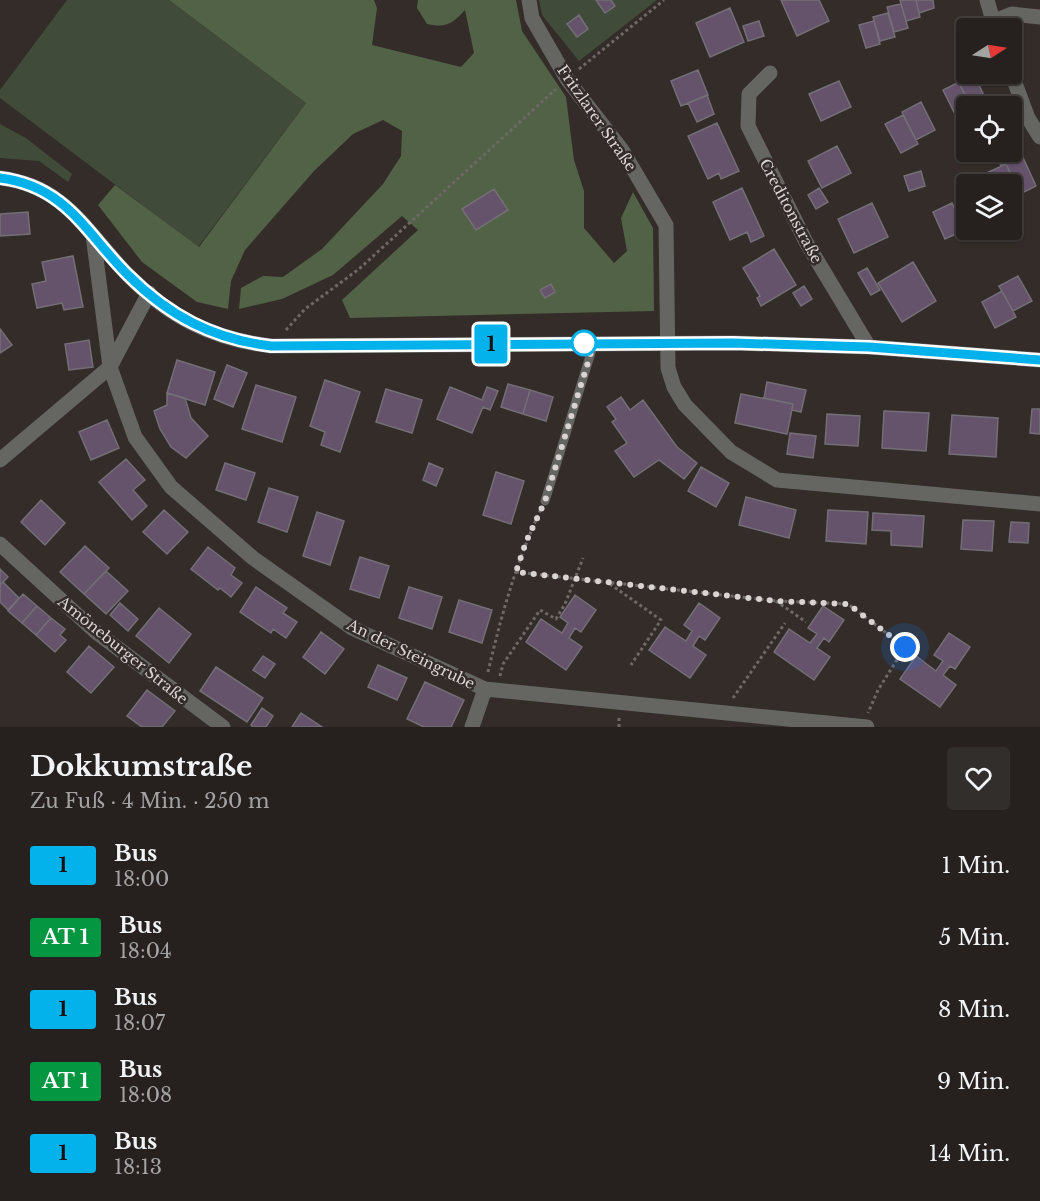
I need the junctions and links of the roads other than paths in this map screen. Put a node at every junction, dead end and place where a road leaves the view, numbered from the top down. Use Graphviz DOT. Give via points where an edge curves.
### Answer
graph roads {
  1 [pos="529,0"];
  2 [pos="987,0"];
  3 [pos="1040,17"];
  4 [pos="992,18"];
  5 [pos="1005,18"];
  6 [pos="770,73"];
  7 [pos="1015,84"];
  8 [pos="1040,137"];
  9 [pos="0,178"];
  10 [pos="92,233"];
  11 [pos="149,293"];
  12 [pos="594,343"];
  13 [pos="668,343"];
  14 [pos="869,347"];
  15 [pos="1040,360"];
  16 [pos="110,367"];
  17 [pos="0,460"];
  18 [pos="545,501"];
  19 [pos="1040,504"];
  20 [pos="0,544"];
  21 [pos="491,690"];
  22 [pos="864,726"];
  23 [pos="223,727"];
  24 [pos="472,727"];
  1 -- 13 [label="street, Fritzlarer Straße" via="532,18 567,79 622,150 666,225"];
  2 -- 4 [label="street"];
  3 -- 5 [label="street" via="1012,14"];
  6 -- 14 [label="street, Creditonstraße" via="748,94 748,126 806,242"];
  7 -- 8 [label="street"];
  9 -- 10 [label="street" via="47,193 72,210"];
  10 -- 11 [label="street"];
  10 -- 16 [label="street, An der Steingrube"];
  11 -- 12 [label="street" via="181,318 243,343 271,346"];
  11 -- 16 [label="street"];
  12 -- 13 [label="street"];
  12 -- 18 [label="lane"];
  13 -- 14 [label="street"];
  13 -- 19 [label="street, Fritzlarer Straße" via="668,368 685,405 731,452 777,480"];
  14 -- 15 [label="street"];
  16 -- 17 [label="street"];
  16 -- 21 [label="street, An der Steingrube" via="135,437 171,487 253,558 352,628"];
  20 -- 23 [label="street, Amöneburger Straße" via="96,632"];
  21 -- 22 [label="street, An der Steingrube"];
  21 -- 24 [label="street"];
}
